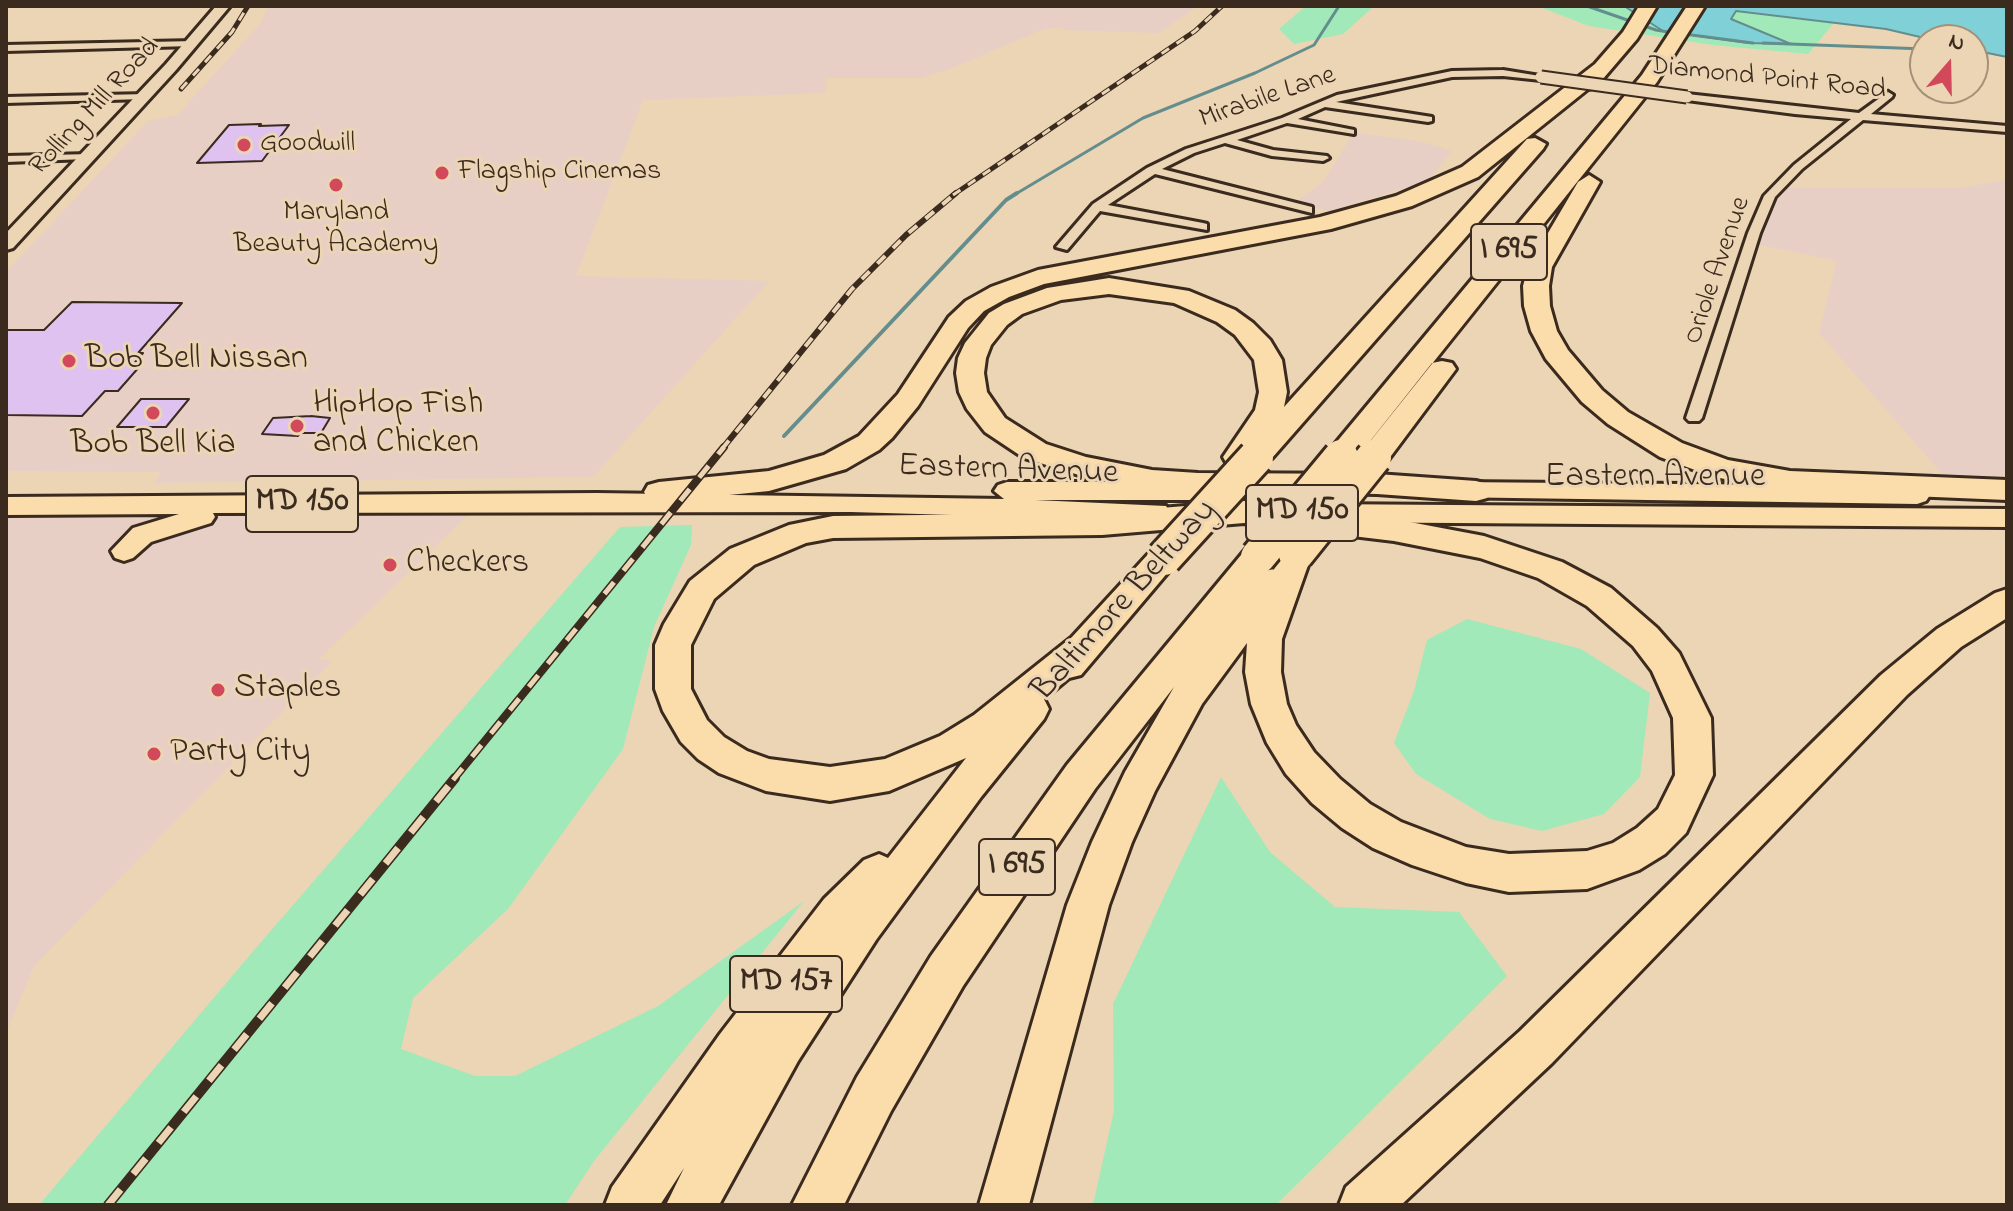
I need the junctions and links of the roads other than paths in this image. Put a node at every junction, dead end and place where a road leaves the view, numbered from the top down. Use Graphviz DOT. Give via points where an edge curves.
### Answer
graph roads {
  1 [pos="223,6"];
  2 [pos="1648,6"];
  3 [pos="1699,6"];
  4 [pos="192,43"];
  5 [pos="1680,46"];
  6 [pos="6,48"];
  7 [pos="1603,67"];
  8 [pos="1523,74"];
  9 [pos="1888,95"];
  10 [pos="144,96"];
  11 [pos="6,100"];
  12 [pos="1324,104"];
  13 [pos="1863,117"];
  14 [pos="1428,119"];
  15 [pos="1286,120"];
  16 [pos="2007,129"];
  17 [pos="1350,132"];
  18 [pos="1226,140"];
  19 [pos="87,156"];
  20 [pos="1323,158"];
  21 [pos="6,159"];
  22 [pos="1151,170"];
  23 [pos="1589,182"];
  24 [pos="1097,207"];
  25 [pos="1308,210"];
  26 [pos="1203,227"];
  27 [pos="6,243"];
  28 [pos="1062,247"];
  29 [pos="1694,418"];
  30 [pos="1247,457"];
  31 [pos="1476,491"];
  32 [pos="659,492"];
  33 [pos="2007,492"];
  34 [pos="6,493"];
  35 [pos="294,504"];
  36 [pos="6,506"];
  37 [pos="1244,512"];
  38 [pos="2007,518"];
  39 [pos="124,551"];
  40 [pos="1277,556"];
  41 [pos="2007,602"];
  42 [pos="1083,647"];
  43 [pos="967,785"];
  44 [pos="1536,1047"];
  45 [pos="630,1205"];
  46 [pos="691,1205"];
  47 [pos="817,1205"];
  48 [pos="1004,1205"];
  49 [pos="1364,1205"];
  50 [pos="1394,1205"];
  1 -- 4 [label="street, Rolling Mill Road"];
  2 -- 7 [label="highway, I 695"];
  3 -- 5 [label="highway" via="1696,30"];
  4 -- 6 [label="street"];
  4 -- 10 [label="street, Rolling Mill Road"];
  5 -- 23 [label="highway" via="1647,108"];
  5 -- 40 [label="highway, Baltimore Beltway / I 695, bridge" via="1341,457"];
  7 -- 30 [label="highway, I 695"];
  7 -- 32 [label="highway" via="1470,172 1404,201 1323,224 1059,274 1000,292 975,306 949,333 882,431 835,462 769,481"];
  8 -- 12 [label="street, Mirabile Lane" via="1439,76"];
  8 -- 13 [label="street, Diamond Point Road, bridge"];
  9 -- 13 [label="street, Oriole Avenue"];
  10 -- 11 [label="street"];
  10 -- 19 [label="street, Rolling Mill Road"];
  12 -- 14 [label="street"];
  12 -- 15 [label="street, Mirabile Lane"];
  13 -- 16 [label="street, Diamond Point Road"];
  13 -- 29 [label="street, Oriole Avenue" via="1770,196"];
  15 -- 17 [label="street"];
  15 -- 18 [label="street, Mirabile Lane"];
  18 -- 20 [label="street"];
  18 -- 22 [label="street, Mirabile Lane"];
  19 -- 21 [label="street"];
  19 -- 27 [label="street, Rolling Mill Road"];
  22 -- 24 [label="street, Mirabile Lane"];
  22 -- 25 [label="street"];
  23 -- 33 [label="highway" via="1540,267 1537,306 1556,353 1618,418 1671,450 1756,476"];
  23 -- 40 [label="highway, bridge" via="1374,457"];
  24 -- 26 [label="street"];
  24 -- 28 [label="street, Mirabile Lane"];
  30 -- 31 [label="highway" via="1273,392 1268,360 1244,329 1180,296 1109,286 1056,293 998,319 972,358 973,392 995,425 1035,451 1082,466 1198,483 1377,484"];
  30 -- 42 [label="highway, Baltimore Beltway / I 695, bridge"];
  31 -- 32 [label="main road, Eastern Avenue / MD 150"];
  31 -- 33 [label="main road, Eastern Avenue / MD 150"];
  32 -- 34 [label="main road, Eastern Avenue / MD 150"];
  35 -- 36 [label="main road, Eastern Avenue / MD 150"];
  35 -- 37 [label="main road, Eastern Avenue / MD 150" via="851,503"];
  35 -- 39 [label="main road" via="183,520 142,535"];
  37 -- 38 [label="main road, Eastern Avenue / MD 150"];
  37 -- 40 [label="highway" via="1484,547 1550,570 1599,597 1666,663 1692,718 1694,775 1672,821 1625,857 1587,870 1509,873 1426,852 1356,816 1300,763 1269,704 1263,672"];
  37 -- 42 [label="highway" via="1102,524 833,527 800,533 742,557 702,590 681,624 671,665 681,711 711,748 766,775 830,784 889,775 953,747 987,726"];
  40 -- 47 [label="highway, Baltimore Beltway / I 695" via="1081,777 1017,867 922,1012"];
  40 -- 48 [label="highway" via="1189,694 1117,831 1088,905"];
  41 -- 44 [label="highway" via="1949,638 1894,685"];
  42 -- 43 [label="highway, Baltimore Beltway / I 695"];
  43 -- 45 [label="highway, MD 157" via="839,913 736,1050"];
  43 -- 46 [label="highway, Baltimore Beltway / I 695" via="861,926 800,1018"];
  44 -- 49 [label="highway"];
  44 -- 50 [label="highway"];
}
